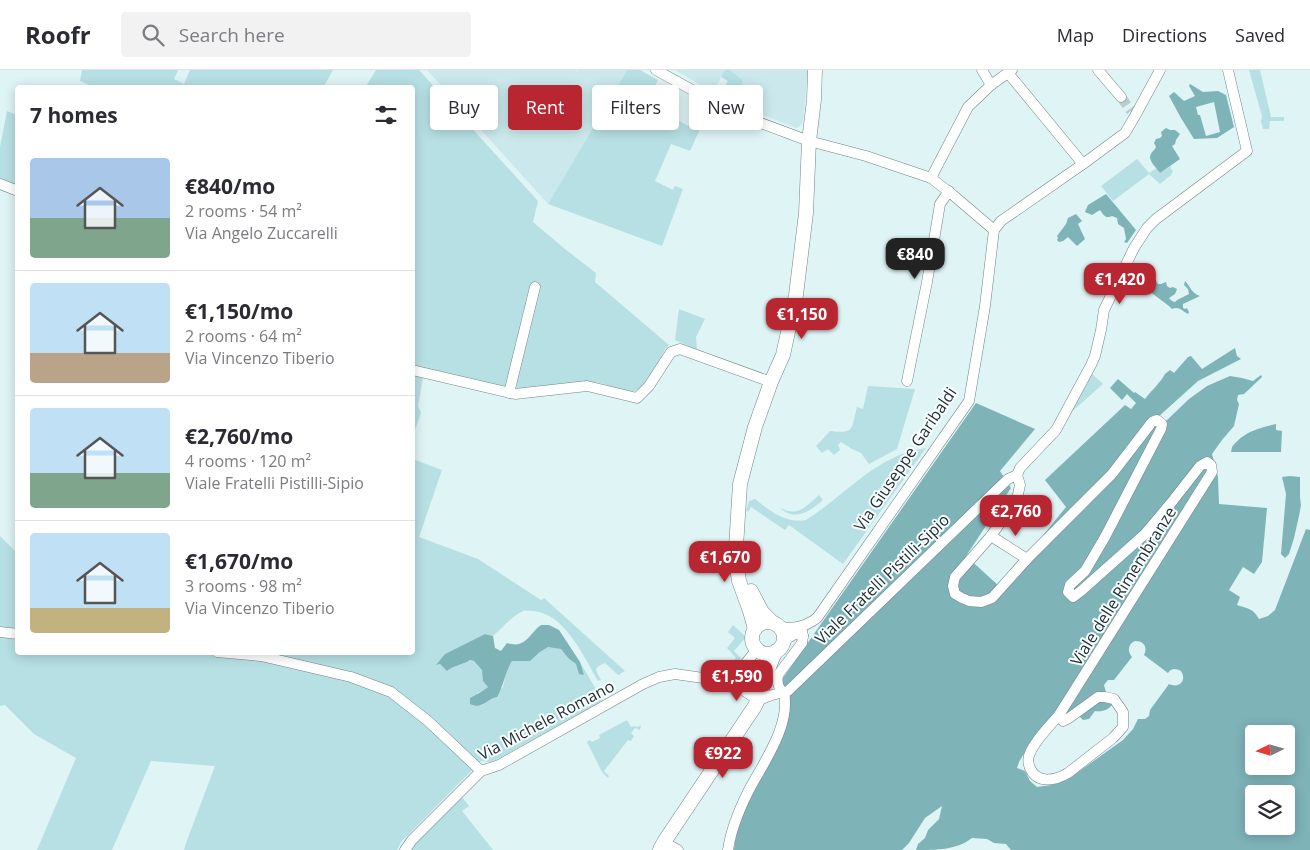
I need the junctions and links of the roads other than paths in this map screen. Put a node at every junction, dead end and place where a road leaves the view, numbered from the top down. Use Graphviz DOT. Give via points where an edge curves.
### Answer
graph roads {
  1 [pos="656,70"];
  2 [pos="815,70"];
  3 [pos="824,70"];
  4 [pos="982,70"];
  5 [pos="1098,70"];
  6 [pos="1160,70"];
  7 [pos="1228,70"];
  8 [pos="1010,72"];
  9 [pos="991,85"];
  10 [pos="1120,98"];
  11 [pos="814,100"];
  12 [pos="810,141"];
  13 [pos="1083,164"];
  14 [pos="931,178"];
  15 [pos="0,184"];
  16 [pos="15,190"];
  17 [pos="949,191"];
  18 [pos="994,230"];
  19 [pos="535,287"];
  20 [pos="415,371"];
  21 [pos="907,381"];
  22 [pos="771,382"];
  23 [pos="509,393"];
  24 [pos="1017,475"];
  25 [pos="737,532"];
  26 [pos="991,536"];
  27 [pos="1028,559"];
  28 [pos="776,625"];
  29 [pos="755,629"];
  30 [pos="802,631"];
  31 [pos="0,632"];
  32 [pos="15,634"];
  33 [pos="779,648"];
  34 [pos="758,650"];
  35 [pos="250,655"];
  36 [pos="730,682"];
  37 [pos="762,684"];
  38 [pos="784,692"];
  39 [pos="758,700"];
  40 [pos="1059,715"];
  41 [pos="481,771"];
  42 [pos="660,847"];
  43 [pos="405,850"];
  44 [pos="678,850"];
  45 [pos="728,850"];
  1 -- 12 [label="street" via="732,112"];
  2 -- 11 [label="main road"];
  3 -- 11 [label="main road"];
  4 -- 9 [label="street"];
  5 -- 10 [label="street"];
  6 -- 13 [label="street" via="1124,133"];
  7 -- 24 [label="street, Viale Fratelli Pistilli-Sipio" via="1247,150 1147,228 1104,310 1102,330 1091,365 1056,430"];
  8 -- 9 [label="street"];
  8 -- 13 [label="street"];
  9 -- 14 [label="street" via="968,107"];
  11 -- 12 [label="main road"];
  12 -- 14 [label="street"];
  12 -- 22 [label="main road" via="806,213 796,295 783,355"];
  13 -- 18 [label="street" via="1001,221"];
  14 -- 17 [label="street"];
  15 -- 16 [label="street"];
  17 -- 18 [label="street"];
  17 -- 21 [label="street" via="940,204"];
  18 -- 30 [label="street, Via Giuseppe Garibaldi" via="969,401 817,618"];
  19 -- 23 [label="street"];
  20 -- 23 [label="street"];
  22 -- 23 [label="street" via="680,349 671,352 649,386 637,398 587,386"];
  22 -- 25 [label="main road" via="741,478"];
  24 -- 26 [label="street" via="1020,485 1017,499"];
  24 -- 38 [label="street, Viale Fratelli Pistilli-Sipio" via="1008,479"];
  25 -- 28 [label="main road" via="742,563 752,592 762,612"];
  25 -- 29 [label="main road" via="739,581"];
  26 -- 27 [label="street"];
  26 -- 27 [label="street" via="955,577 955,594 969,601 982,602 992,598"];
  27 -- 40 [label="street, Viale delle Rimembranze" via="1112,474 1152,422 1160,421 1161,429 1105,537 1085,571 1070,585 1068,592 1072,597 1145,534 1200,466 1207,462 1211,465 1212,472"];
  28 -- 29 [label="main road" via="763,623"];
  28 -- 30 [label="street"];
  28 -- 33 [label="main road" via="783,632 784,639"];
  29 -- 34 [label="main road" via="753,641"];
  30 -- 33 [label="street, Viale Fratelli Pistilli-Sipio" via="791,635"];
  30 -- 38 [label="street, Viale Fratelli Pistilli-Sipio" via="802,642 778,675 778,685"];
  31 -- 32 [label="street"];
  33 -- 34 [label="main road" via="768,654"];
  33 -- 37 [label="main road"];
  34 -- 36 [label="street"];
  34 -- 37 [label="main road" via="762,662"];
  35 -- 41 [label="street" via="350,677 391,692 428,721"];
  36 -- 39 [label="street, Via Michele Romano"];
  36 -- 41 [label="street, Via Michele Romano" via="675,674 659,677 499,765"];
  37 -- 39 [label="main road"];
  38 -- 39 [label="street, Viale Fratelli Pistilli-Sipio"];
  38 -- 45 [label="street, Viale Fratelli Pistilli-Sipio" via="785,714 733,825"];
  39 -- 42 [label="main road"];
  40 -- 40 [label="street, Viale delle Rimembranze" via="1029,754 1028,763 1039,779 1052,779 1068,773 1124,728 1123,712 1114,699 1105,697 1098,697 1063,721"];
  41 -- 43 [label="street, Via Michele Romano"];
  42 -- 44 [label="street"];
}
